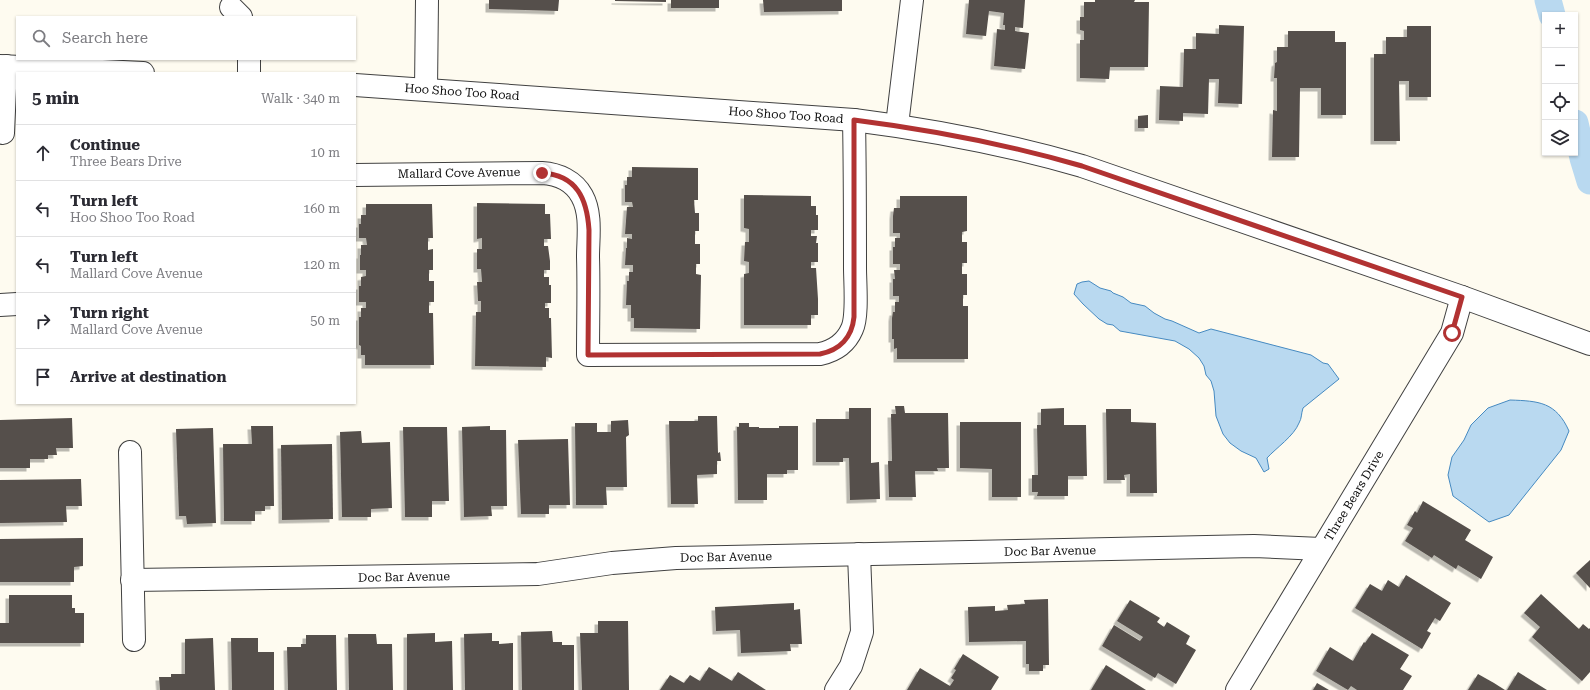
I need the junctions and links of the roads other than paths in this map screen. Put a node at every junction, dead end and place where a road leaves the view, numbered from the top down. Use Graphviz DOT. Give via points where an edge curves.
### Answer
graph roads {
  1 [pos="427,0"];
  2 [pos="912,0"];
  3 [pos="248,60"];
  4 [pos="3,66"];
  5 [pos="100,72"];
  6 [pos="249,72"];
  7 [pos="356,84"];
  8 [pos="426,89"];
  9 [pos="854,120"];
  10 [pos="897,125"];
  11 [pos="6,133"];
  12 [pos="356,175"];
  13 [pos="1462,297"];
  14 [pos="16,304"];
  15 [pos="0,305"];
  16 [pos="1590,344"];
  17 [pos="130,452"];
  18 [pos="1322,550"];
  19 [pos="859,554"];
  20 [pos="132,580"];
  21 [pos="134,640"];
  22 [pos="836,690"];
  23 [pos="1237,690"];
  1 -- 8 [label="street"];
  2 -- 10 [label="street"];
  3 -- 6 [label="street"];
  4 -- 5 [label="street"];
  4 -- 11 [label="street"];
  7 -- 8 [label="street, Hoo Shoo Too Road"];
  8 -- 9 [label="street, Hoo Shoo Too Road"];
  9 -- 10 [label="street, Hoo Shoo Too Road"];
  9 -- 12 [label="street, Mallard Cove Avenue" via="853,328 849,337 837,347 820,354 588,355 588,223 583,197 568,180 551,173"];
  10 -- 13 [label="street, Hoo Shoo Too Road" via="964,136 1082,166"];
  13 -- 16 [label="street, Hoo Shoo Too Road"];
  13 -- 18 [label="street, Three Bears Drive" via="1452,333"];
  14 -- 15 [label="street"];
  17 -- 20 [label="street"];
  18 -- 19 [label="street, Doc Bar Avenue" via="1254,546"];
  18 -- 23 [label="street, Three Bears Drive"];
  19 -- 20 [label="street, Doc Bar Avenue" via="612,562 538,574"];
  19 -- 22 [label="street" via="862,632 851,666"];
  20 -- 21 [label="street"];
}
